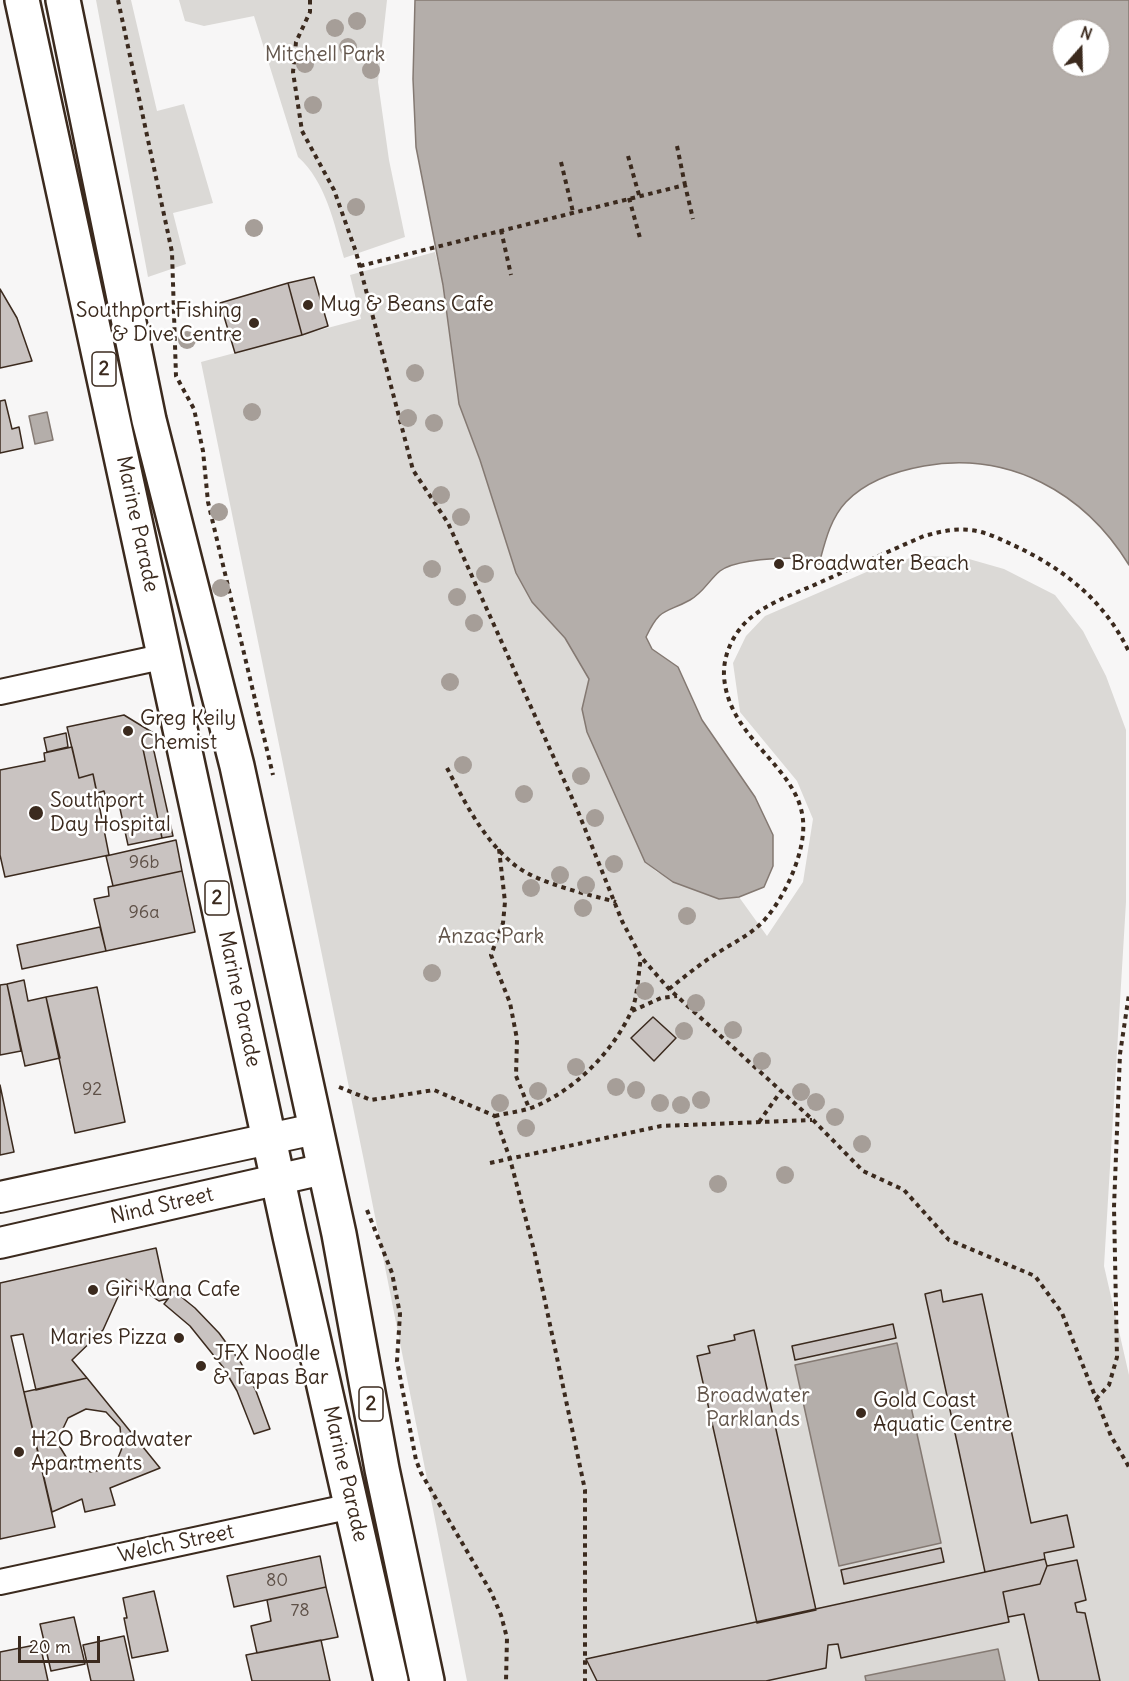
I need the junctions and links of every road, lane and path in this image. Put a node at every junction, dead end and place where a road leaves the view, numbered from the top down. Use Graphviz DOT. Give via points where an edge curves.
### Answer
graph roads {
  1 [pos="22,0"];
  2 [pos="63,0"];
  3 [pos="118,0"];
  4 [pos="310,0"];
  5 [pos="677,146"];
  6 [pos="628,156"];
  7 [pos="561,162"];
  8 [pos="685,184"];
  9 [pos="639,195"];
  10 [pos="629,198"];
  11 [pos="573,212"];
  12 [pos="693,219"];
  13 [pos="501,230"];
  14 [pos="640,238"];
  15 [pos="360,266"];
  16 [pos="511,275"];
  17 [pos="1129,652"];
  18 [pos="166,656"];
  19 [pos="0,692"];
  20 [pos="447,768"];
  21 [pos="275,787"];
  22 [pos="499,849"];
  23 [pos="616,902"];
  24 [pos="641,957"];
  25 [pos="669,989"];
  26 [pos="1129,994"];
  27 [pos="678,996"];
  28 [pos="632,1011"];
  29 [pos="335,1088"];
  30 [pos="781,1091"];
  31 [pos="529,1108"];
  32 [pos="495,1116"];
  33 [pos="813,1120"];
  34 [pos="759,1123"];
  35 [pos="315,1129"];
  36 [pos="269,1139"];
  37 [pos="199,1155"];
  38 [pos="510,1159"];
  39 [pos="490,1163"];
  40 [pos="324,1169"];
  41 [pos="278,1180"];
  42 [pos="11,1195"];
  43 [pos="206,1196"];
  44 [pos="366,1207"];
  45 [pos="32,1236"];
  46 [pos="0,1244"];
  47 [pos="1096,1399"];
  48 [pos="1129,1467"];
  49 [pos="352,1506"];
  50 [pos="0,1582"];
  51 [pos="391,1681"];
  52 [pos="427,1681"];
  53 [pos="506,1681"];
  54 [pos="585,1681"];
  1 -- 18 [label="highway, Marine Parade / 2"];
  2 -- 35 [label="highway, Marine Parade / 2" via="149,420 237,766"];
  3 -- 21 [label="path" via="172,252 176,376 194,409 208,502"];
  4 -- 15 [label="path" via="310,12 296,42 293,72 302,131 334,190"];
  5 -- 8 [label="path"];
  6 -- 9 [label="path"];
  7 -- 11 [label="path"];
  8 -- 9 [label="path"];
  8 -- 12 [label="path"];
  9 -- 10 [label="path"];
  10 -- 11 [label="path"];
  10 -- 14 [label="path"];
  11 -- 13 [label="path"];
  13 -- 15 [label="path"];
  13 -- 16 [label="path"];
  15 -- 23 [label="path" via="413,470 448,523"];
  17 -- 25 [label="path" via="1109,618 1079,584 1043,559 999,538 971,530 944,530 924,536 773,604 748,620 731,642 723,663 729,703 752,741 796,796 803,820 801,843 792,871 768,915 753,932"];
  18 -- 19 [label="street"];
  18 -- 36 [label="highway, Marine Parade / 2"];
  20 -- 22 [label="path" via="467,807"];
  22 -- 23 [label="path" via="516,866 534,875"];
  22 -- 31 [label="path" via="506,902 491,955 510,1003 517,1039 516,1076"];
  23 -- 24 [label="path"];
  24 -- 25 [label="path"];
  24 -- 28 [label="path"];
  25 -- 27 [label="path"];
  26 -- 47 [label="path" via="1120,1054 1114,1207 1117,1357 1109,1385"];
  27 -- 28 [label="path" via="661,998"];
  27 -- 30 [label="path"];
  28 -- 31 [label="path" via="586,1074 559,1095"];
  29 -- 32 [label="path" via="371,1100 434,1090"];
  30 -- 33 [label="path"];
  30 -- 34 [label="path"];
  31 -- 32 [label="path"];
  32 -- 38 [label="path"];
  33 -- 34 [label="path"];
  33 -- 47 [label="path" via="863,1171 904,1190 949,1240 1035,1275 1062,1312"];
  34 -- 38 [label="path" via="661,1126"];
  35 -- 36 [label="street, Nind Street"];
  35 -- 40 [label="highway, Marine Parade / 2"];
  36 -- 37 [label="street, Nind Street"];
  36 -- 41 [label="highway, Marine Parade / 2"];
  37 -- 42 [label="street, Nind Street"];
  37 -- 43 [label="street" via="208,1173"];
  38 -- 39 [label="path"];
  38 -- 54 [label="path" via="535,1254 585,1490"];
  40 -- 41 [label="street, Nind Street"];
  40 -- 52 [label="highway, Marine Parade / 2"];
  41 -- 43 [label="street, Nind Street"];
  41 -- 49 [label="highway, Marine Parade / 2"];
  42 -- 45 [label="street"];
  43 -- 45 [label="street, Nind Street"];
  44 -- 53 [label="path" via="392,1273 400,1314 397,1361 416,1460 501,1615 507,1638"];
  45 -- 46 [label="street, Nind Street"];
  47 -- 48 [label="path"];
  49 -- 50 [label="street, Welch Street"];
  49 -- 51 [label="highway, Marine Parade / 2"];
}
